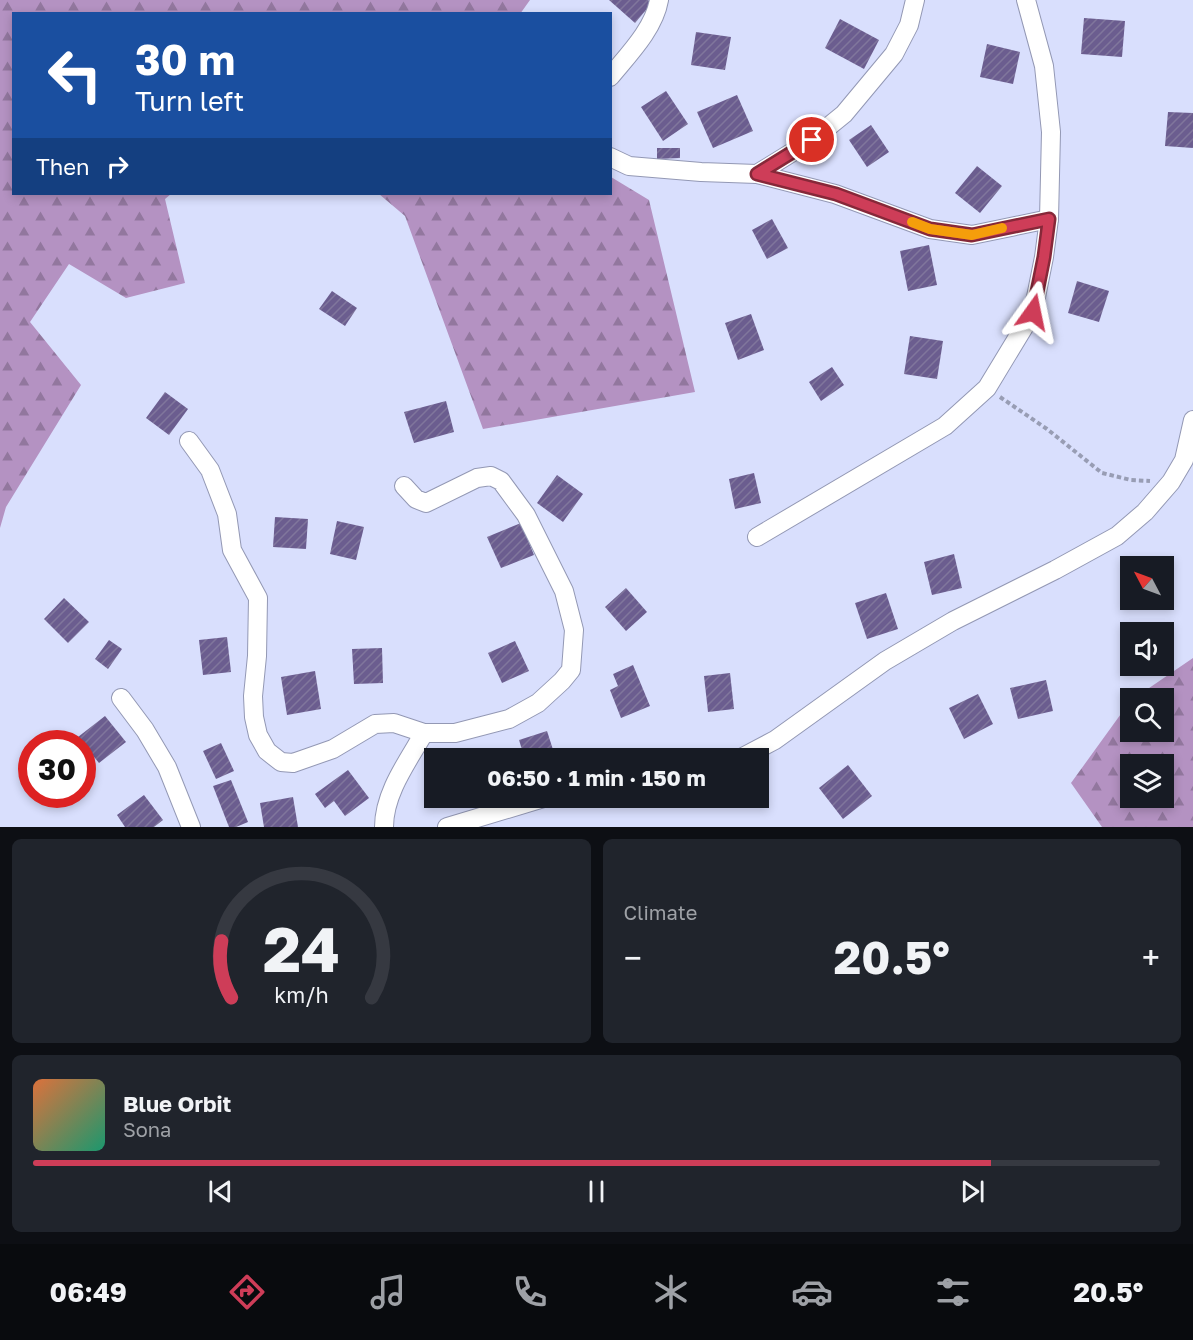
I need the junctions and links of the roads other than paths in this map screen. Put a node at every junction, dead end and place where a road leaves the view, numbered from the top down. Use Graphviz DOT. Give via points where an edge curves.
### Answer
graph roads {
  1 [pos="659,0"];
  2 [pos="915,0"];
  3 [pos="1026,0"];
  4 [pos="612,75"];
  5 [pos="612,158"];
  6 [pos="757,174"];
  7 [pos="1049,219"];
  8 [pos="1193,420"];
  9 [pos="189,441"];
  10 [pos="404,486"];
  11 [pos="757,537"];
  12 [pos="121,698"];
  13 [pos="424,733"];
  14 [pos="760,748"];
  15 [pos="511,808"];
  16 [pos="191,827"];
  17 [pos="384,827"];
  18 [pos="447,827"];
  1 -- 4 [label="street" via="643,35"];
  2 -- 6 [label="street" via="909,24 894,54 844,114 812,140"];
  3 -- 7 [label="street" via="1044,66 1051,132"];
  5 -- 6 [label="street" via="629,166"];
  6 -- 7 [label="street" via="836,194 930,229 972,235"];
  7 -- 11 [label="street" via="1033,312 987,388 945,426"];
  8 -- 14 [label="street" via="1184,460 1171,482 1117,536 885,661"];
  9 -- 13 [label="street" via="210,470 226,514 232,550 258,598 253,696 258,735 267,751 281,762 293,763 333,749 375,724 394,723"];
  10 -- 13 [label="street" via="426,503 477,478 491,476 501,481 526,514 564,591 574,630 571,670 538,703 509,719 468,731"];
  12 -- 16 [label="street" via="167,767"];
  13 -- 17 [label="street" via="398,780"];
  15 -- 18 [label="street"];
}
